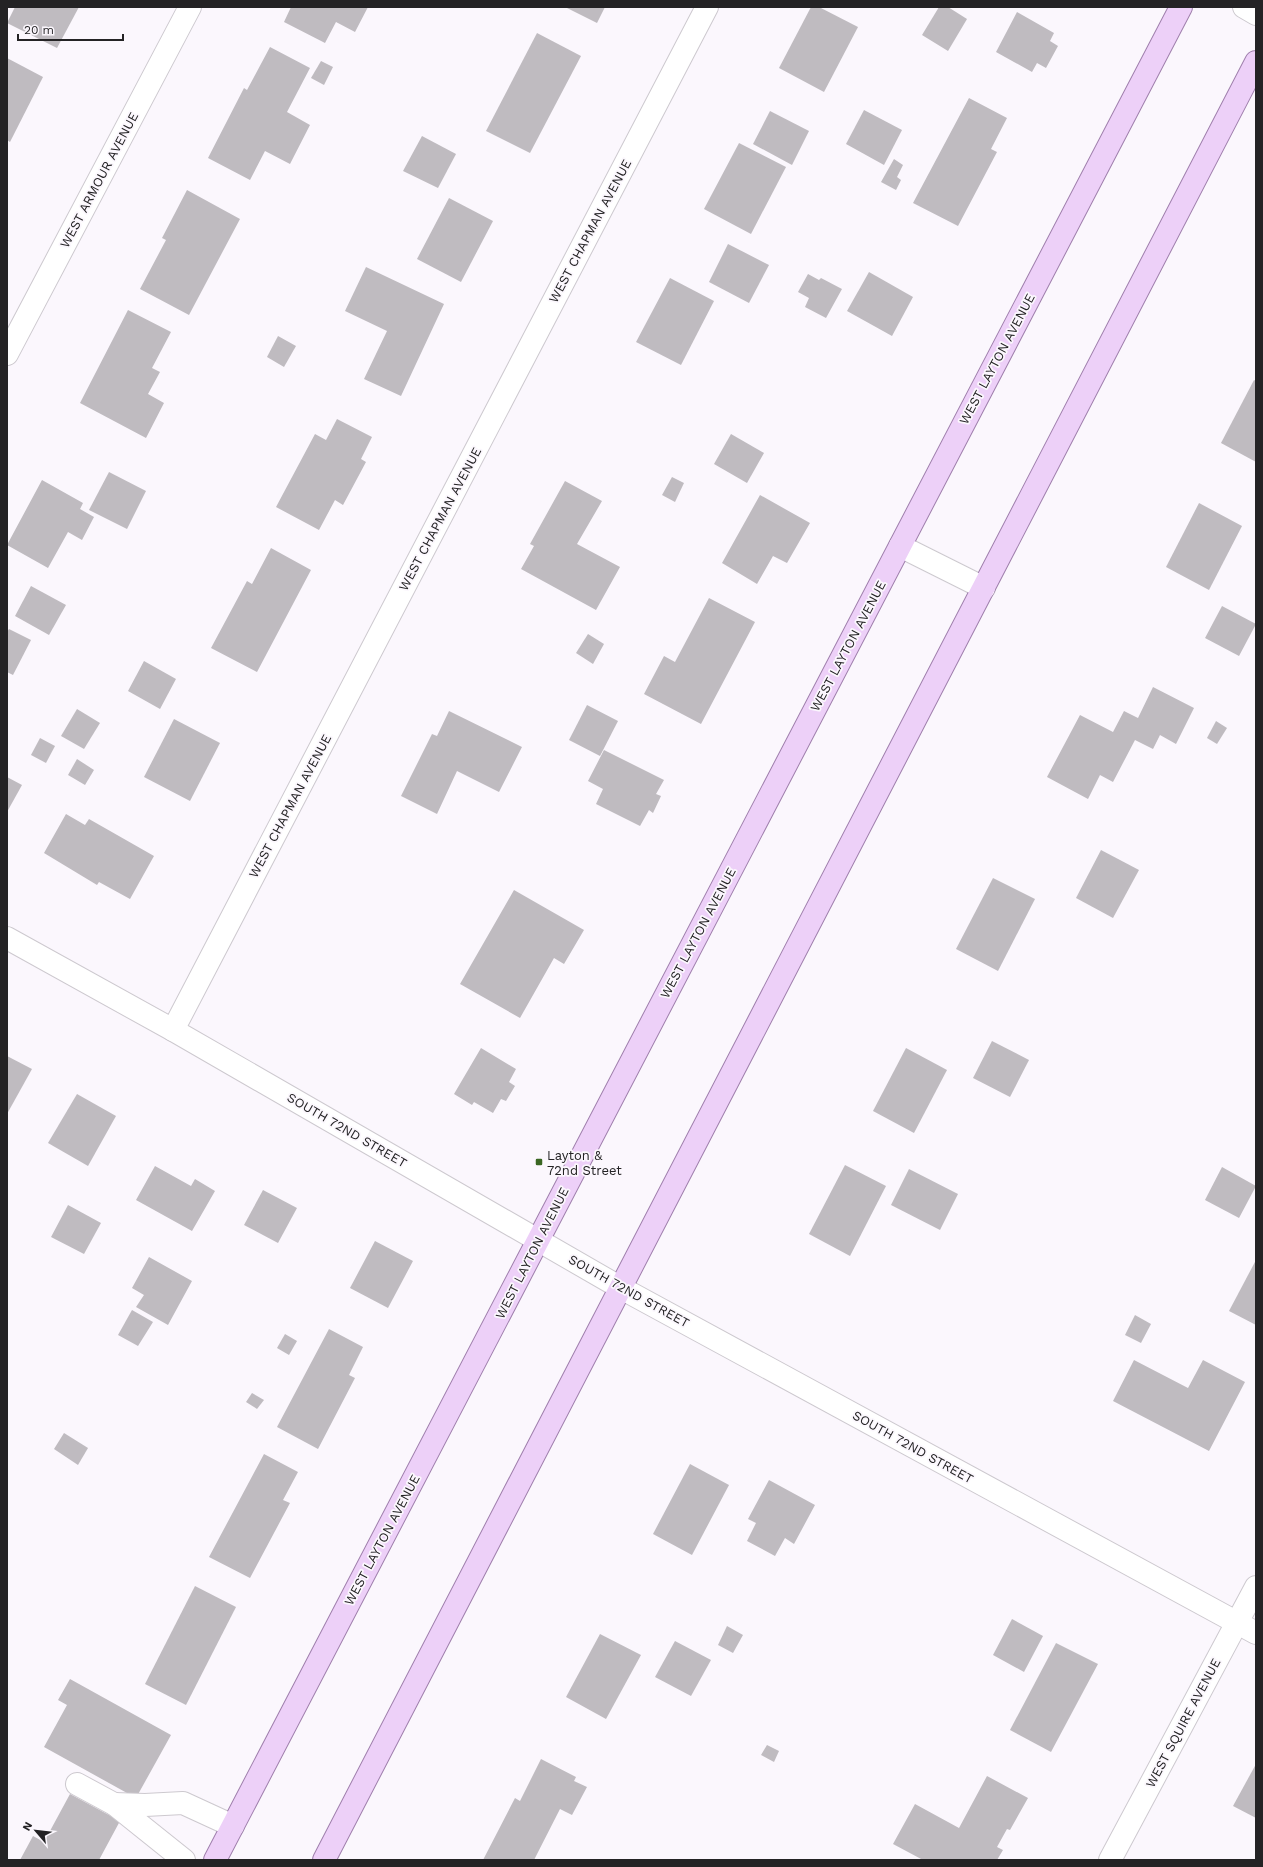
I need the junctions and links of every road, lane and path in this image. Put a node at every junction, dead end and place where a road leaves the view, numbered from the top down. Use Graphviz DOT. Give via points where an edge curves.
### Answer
graph roads {
  1 [pos="190,7"];
  2 [pos="707,7"];
  3 [pos="1181,7"];
  4 [pos="1244,7"];
  5 [pos="1256,14"];
  6 [pos="1256,62"];
  7 [pos="7,354"];
  8 [pos="900,546"];
  9 [pos="984,588"];
  10 [pos="7,938"];
  11 [pos="173,1030"];
  12 [pos="538,1240"];
  13 [pos="621,1288"];
  14 [pos="1256,1586"];
  15 [pos="1237,1623"];
  16 [pos="1256,1633"];
  17 [pos="77,1784"];
  18 [pos="114,1804"];
  19 [pos="233,1826"];
  20 [pos="184,1860"];
  21 [pos="215,1860"];
  22 [pos="324,1860"];
  23 [pos="1110,1860"];
  1 -- 7 [label="street, WEST ARMOUR AVENUE"];
  2 -- 11 [label="street, WEST CHAPMAN AVENUE"];
  3 -- 8 [label="main road, WEST LAYTON AVENUE"];
  4 -- 5 [label="street"];
  6 -- 9 [label="main road"];
  8 -- 9 [label="street"];
  8 -- 12 [label="main road, WEST LAYTON AVENUE"];
  9 -- 13 [label="main road"];
  10 -- 11 [label="street, SOUTH 72ND STREET"];
  11 -- 12 [label="street, SOUTH 72ND STREET"];
  12 -- 13 [label="street, SOUTH 72ND STREET"];
  12 -- 19 [label="main road, WEST LAYTON AVENUE"];
  13 -- 15 [label="street, SOUTH 72ND STREET"];
  13 -- 22 [label="main road"];
  14 -- 15 [label="street, WEST SQUIRE AVENUE"];
  15 -- 16 [label="street, SOUTH 72ND STREET"];
  15 -- 23 [label="street, WEST SQUIRE AVENUE"];
  17 -- 18 [label="street"];
  18 -- 19 [label="street" via="145,1806 183,1803"];
  18 -- 20 [label="street"];
  19 -- 21 [label="main road, WEST LAYTON AVENUE"];
}
